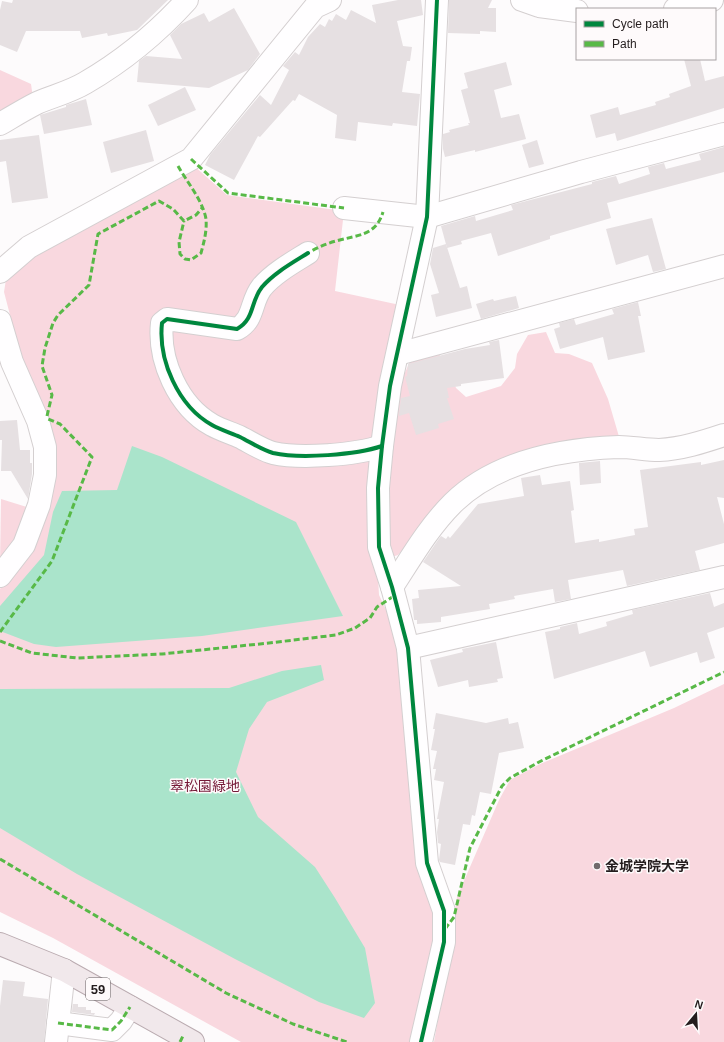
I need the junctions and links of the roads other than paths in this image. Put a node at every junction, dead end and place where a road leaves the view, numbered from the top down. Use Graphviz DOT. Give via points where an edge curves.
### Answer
graph roads {
  1 [pos="186,0"];
  2 [pos="330,0"];
  3 [pos="437,0"];
  4 [pos="522,0"];
  5 [pos="712,0"];
  6 [pos="679,8"];
  7 [pos="576,11"];
  8 [pos="0,124"];
  9 [pos="724,134"];
  10 [pos="344,208"];
  11 [pos="427,216"];
  12 [pos="308,253"];
  13 [pos="724,266"];
  14 [pos="0,272"];
  15 [pos="0,321"];
  16 [pos="398,354"];
  17 [pos="724,435"];
  18 [pos="382,446"];
  19 [pos="0,576"];
  20 [pos="724,577"];
  21 [pos="392,586"];
  22 [pos="408,648"];
  23 [pos="0,944"];
  24 [pos="64,970"];
  25 [pos="130,1007"];
  26 [pos="57,1033"];
  27 [pos="185,1040"];
  28 [pos="421,1042"];
  1 -- 8 [label="street" via="165,24 96,76"];
  2 -- 14 [label="street" via="315,7 190,159 29,247"];
  3 -- 11 [label="street"];
  4 -- 7 [label="street" via="539,6"];
  5 -- 6 [label="street"];
  9 -- 11 [label="street"];
  10 -- 11 [label="street"];
  11 -- 16 [label="street"];
  12 -- 18 [label="street" via="281,271 262,288 245,324 237,329 167,319 162,323 160,336 165,361 184,400 197,413 211,424 272,452 295,456 366,452"];
  13 -- 16 [label="street"];
  15 -- 19 [label="street" via="12,362 38,421 45,447 45,476 39,505 24,545"];
  16 -- 18 [label="street" via="390,386"];
  17 -- 21 [label="street" via="688,446 659,450 620,447 562,452 512,466 477,483 453,503 423,538"];
  18 -- 21 [label="street" via="378,488 379,547"];
  20 -- 22 [label="street"];
  21 -- 22 [label="street"];
  22 -- 28 [label="street" via="427,863 444,911 444,942"];
  23 -- 24 [label="main road, 59"];
  24 -- 25 [label="main road, 59"];
  24 -- 26 [label="street"];
  25 -- 26 [label="street" via="112,1030"];
  25 -- 27 [label="main road, 59"];
}
